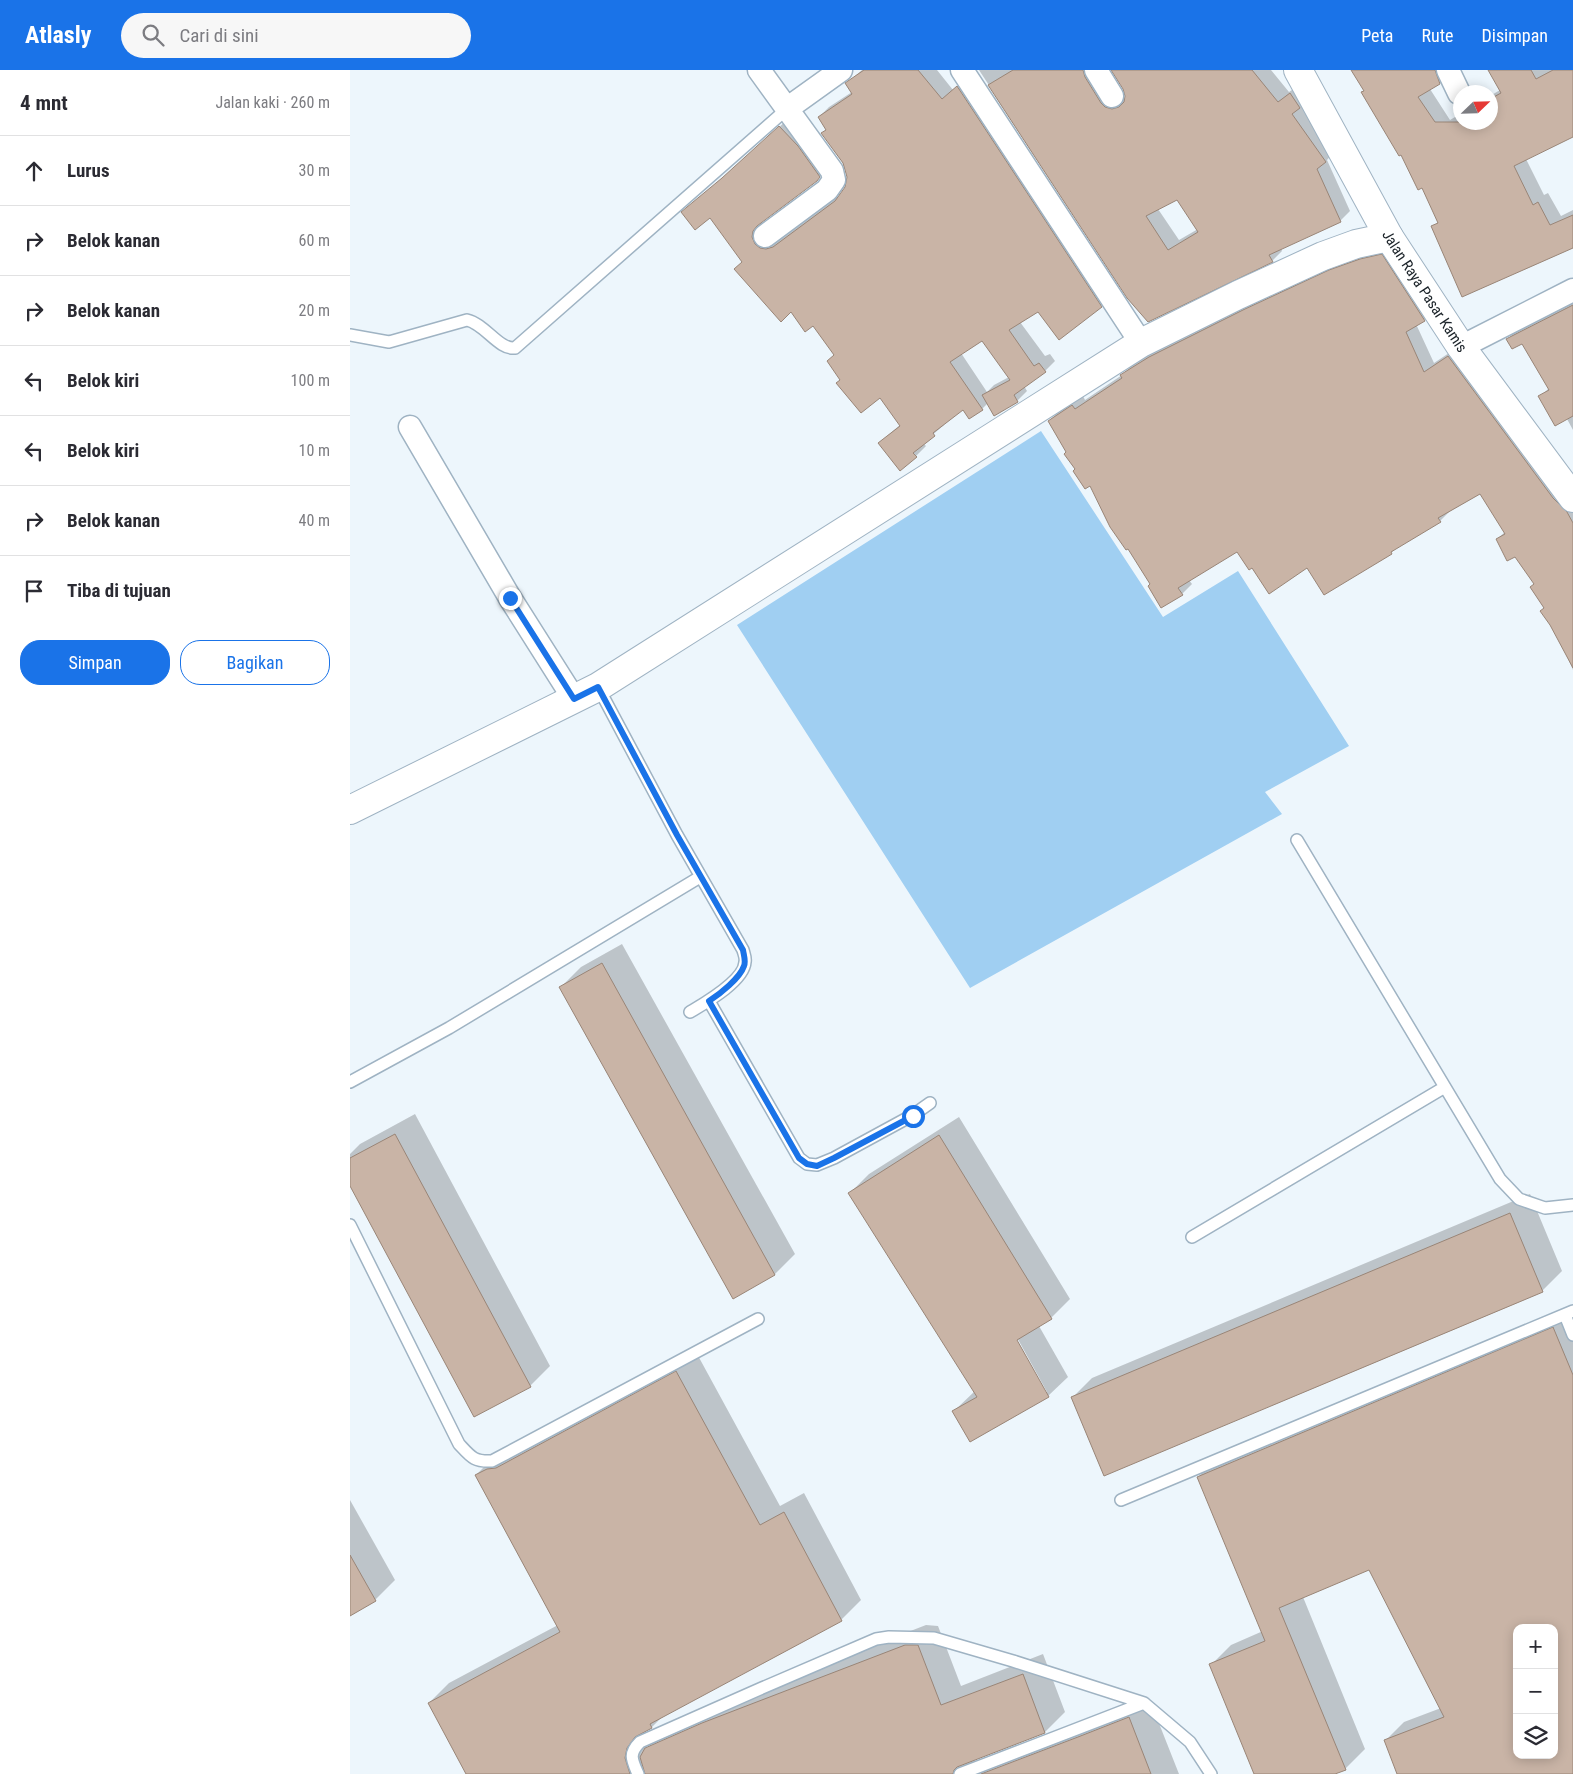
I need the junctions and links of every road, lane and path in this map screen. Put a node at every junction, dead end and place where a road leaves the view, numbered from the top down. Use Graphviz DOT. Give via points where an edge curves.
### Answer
graph roads {
  1 [pos="759,70"];
  2 [pos="841,70"];
  3 [pos="962,70"];
  4 [pos="1096,70"];
  5 [pos="1298,70"];
  6 [pos="1448,70"];
  7 [pos="1455,85"];
  8 [pos="1112,96"];
  9 [pos="788,108"];
  10 [pos="765,236"];
  11 [pos="1389,237"];
  12 [pos="1573,290"];
  13 [pos="350,335"];
  14 [pos="1141,344"];
  15 [pos="1461,347"];
  16 [pos="410,427"];
  17 [pos="1573,498"];
  18 [pos="598,687"];
  19 [pos="574,699"];
  20 [pos="350,810"];
  21 [pos="1297,840"];
  22 [pos="700,877"];
  23 [pos="709,1001"];
  24 [pos="690,1012"];
  25 [pos="350,1082"];
  26 [pos="1445,1087"];
  27 [pos="930,1103"];
  28 [pos="1573,1205"];
  29 [pos="350,1225"];
  30 [pos="1192,1237"];
  31 [pos="1569,1313"];
  32 [pos="758,1319"];
  33 [pos="1573,1335"];
  34 [pos="1121,1500"];
  35 [pos="1144,1703"];
  36 [pos="638,1774"];
  37 [pos="960,1774"];
  38 [pos="1211,1774"];
  1 -- 9 [label="street"];
  2 -- 9 [label="street"];
  3 -- 14 [label="street"];
  4 -- 8 [label="street"];
  5 -- 11 [label="street, Jalan Raya Pasar Kamis"];
  6 -- 7 [label="street"];
  9 -- 10 [label="street" via="832,171 834,180 827,190"];
  9 -- 13 [label="lane" via="515,348 507,347 476,322 467,320 389,342"];
  11 -- 14 [label="street" via="1323,256"];
  11 -- 15 [label="street, Jalan Raya Pasar Kamis"];
  12 -- 15 [label="street"];
  14 -- 18 [label="street"];
  15 -- 17 [label="street, Jalan Raya Pasar Kamis"];
  16 -- 19 [label="street" via="510,598"];
  18 -- 19 [label="street"];
  18 -- 22 [label="lane"];
  19 -- 20 [label="street"];
  21 -- 26 [label="lane"];
  22 -- 23 [label="lane" via="746,960 744,968"];
  22 -- 25 [label="lane" via="449,1028"];
  23 -- 24 [label="lane"];
  23 -- 27 [label="lane" via="799,1158 807,1164 817,1166 834,1158 913,1116"];
  26 -- 28 [label="lane" via="1500,1179 1519,1198 1545,1208"];
  26 -- 30 [label="lane"];
  29 -- 32 [label="lane" via="459,1444 471,1458 480,1462 492,1461"];
  31 -- 33 [label="lane"];
  31 -- 34 [label="lane"];
  35 -- 36 [label="lane" via="934,1638 889,1637 640,1742 632,1756"];
  35 -- 37 [label="lane"];
  35 -- 38 [label="lane" via="1190,1742"];
}
